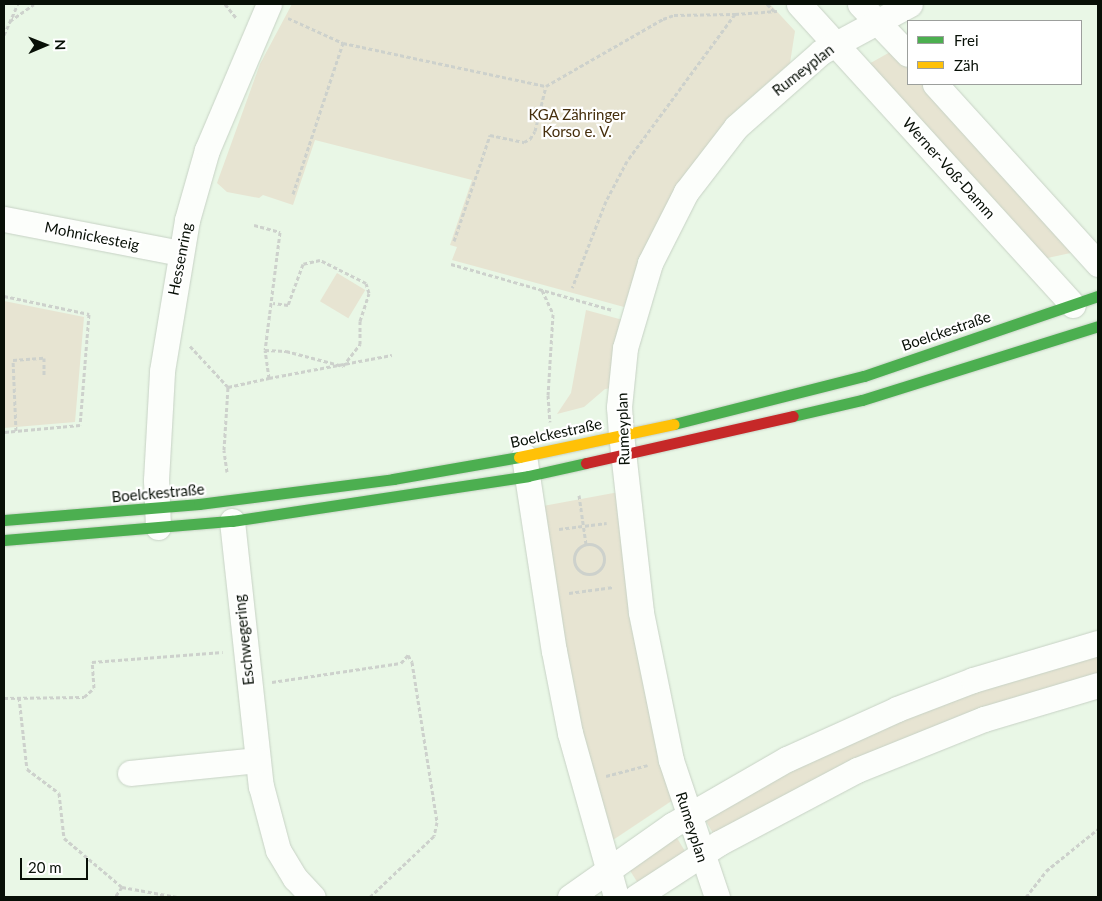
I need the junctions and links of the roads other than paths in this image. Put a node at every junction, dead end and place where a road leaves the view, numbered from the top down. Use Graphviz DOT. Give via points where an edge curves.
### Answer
graph roads {
  1 [pos="860,4"];
  2 [pos="910,4"];
  3 [pos="791,7"];
  4 [pos="276,10"];
  5 [pos="878,22"];
  6 [pos="836,44"];
  7 [pos="907,53"];
  8 [pos="936,85"];
  9 [pos="4,219"];
  10 [pos="180,253"];
  11 [pos="1098,264"];
  12 [pos="1098,296"];
  13 [pos="1072,305"];
  14 [pos="1097,329"];
  15 [pos="925,353"];
  16 [pos="933,380"];
  17 [pos="622,445"];
  18 [pos="526,466"];
  19 [pos="158,519"];
  20 [pos="4,520"];
  21 [pos="232,521"];
  22 [pos="4,540"];
  23 [pos="1098,643"];
  24 [pos="1098,685"];
  25 [pos="257,760"];
  26 [pos="130,773"];
  27 [pos="688,815"];
  28 [pos="701,854"];
  29 [pos="608,869"];
  30 [pos="313,897"];
  31 [pos="570,897"];
  32 [pos="616,897"];
  33 [pos="636,897"];
  34 [pos="717,897"];
  1 -- 5 [label="street"];
  2 -- 5 [label="street, Rumeyplan"];
  3 -- 6 [label="street, Werner-Voß-Damm"];
  4 -- 10 [label="street, Hessenring" via="207,150"];
  5 -- 6 [label="street, Rumeyplan"];
  5 -- 7 [label="street"];
  6 -- 13 [label="street, Werner-Voß-Damm"];
  6 -- 17 [label="street, Rumeyplan" via="814,58 736,127 686,192 650,264 625,348 619,406"];
  8 -- 11 [label="street"];
  9 -- 10 [label="street, Mohnickesteig"];
  10 -- 19 [label="street, Hessenring" via="162,371"];
  12 -- 13 [label="main road, Boelckestraße"];
  13 -- 14 [label="main road, Werner-Voß-Damm"];
  13 -- 15 [label="main road, Boelckestraße"];
  14 -- 16 [label="main road, Boelckestraße"];
  15 -- 16 [label="main road"];
  15 -- 17 [label="main road, Boelckestraße" via="864,376"];
  16 -- 17 [label="main road, Boelckestraße" via="862,400"];
  17 -- 18 [label="main road, Boelckestraße"];
  17 -- 18 [label="main road, Boelckestraße"];
  17 -- 27 [label="street, Rumeyplan" via="640,612 651,670"];
  18 -- 19 [label="main road, Boelckestraße" via="393,479"];
  18 -- 21 [label="main road, Boelckestraße"];
  18 -- 29 [label="street" via="570,733"];
  19 -- 20 [label="main road, Boelckestraße"];
  19 -- 21 [label="main road, Boelckestraße"];
  19 -- 22 [label="main road, Boelckestraße"];
  21 -- 25 [label="street, Eschwegering"];
  23 -- 27 [label="street" via="973,680 897,709 787,759"];
  24 -- 28 [label="street" via="984,719 856,770"];
  25 -- 26 [label="street"];
  25 -- 30 [label="street, Eschwegering" via="278,850 295,878"];
  27 -- 28 [label="street, Rumeyplan"];
  27 -- 29 [label="street"];
  28 -- 33 [label="street"];
  28 -- 34 [label="street, Rumeyplan"];
  29 -- 31 [label="street"];
  29 -- 32 [label="street"];
}
